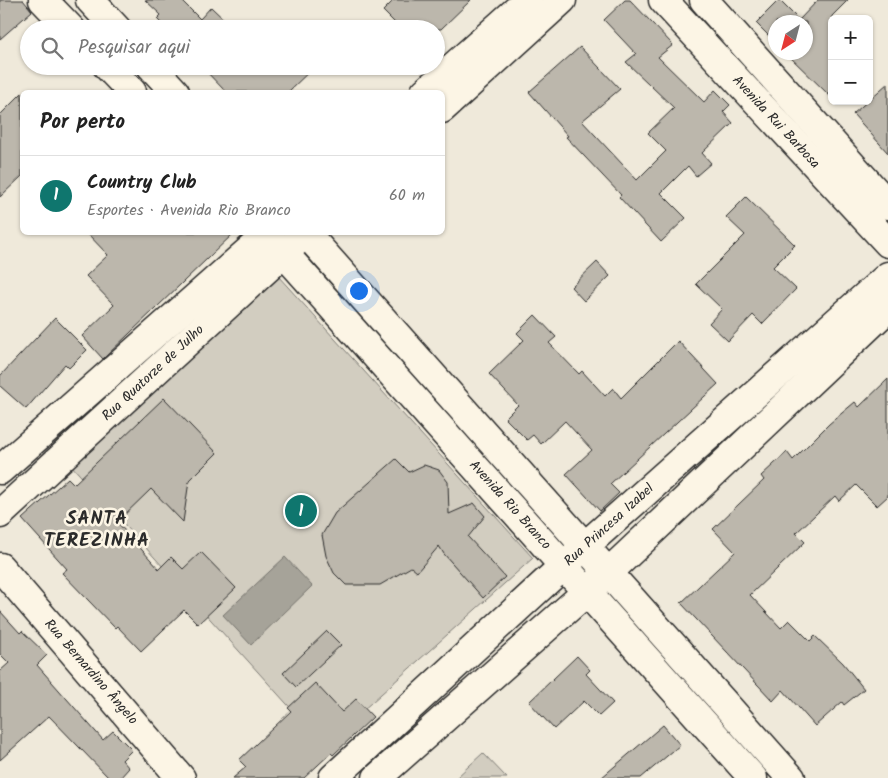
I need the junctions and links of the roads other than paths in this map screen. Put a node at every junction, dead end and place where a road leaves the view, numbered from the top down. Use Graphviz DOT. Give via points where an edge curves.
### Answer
graph roads {
  1 [pos="44,0"];
  2 [pos="90,0"];
  3 [pos="528,0"];
  4 [pos="562,0"];
  5 [pos="663,0"];
  6 [pos="704,0"];
  7 [pos="63,20"];
  8 [pos="109,20"];
  9 [pos="445,74"];
  10 [pos="116,75"];
  11 [pos="160,75"];
  12 [pos="444,75"];
  13 [pos="130,90"];
  14 [pos="174,90"];
  15 [pos="427,90"];
  16 [pos="445,106"];
  17 [pos="888,205"];
  18 [pos="292,235"];
  19 [pos="308,235"];
  20 [pos="272,238"];
  21 [pos="888,243"];
  22 [pos="888,276"];
  23 [pos="888,308"];
  24 [pos="379,315"];
  25 [pos="155,334"];
  26 [pos="358,336"];
  27 [pos="174,354"];
  28 [pos="76,403"];
  29 [pos="94,428"];
  30 [pos="516,468"];
  31 [pos="0,470"];
  32 [pos="494,487"];
  33 [pos="0,514"];
  34 [pos="585,546"];
  35 [pos="564,565"];
  36 [pos="0,567"];
  37 [pos="610,572"];
  38 [pos="587,590"];
  39 [pos="182,778"];
  40 [pos="333,778"];
  41 [pos="377,778"];
  42 [pos="753,778"];
  43 [pos="790,778"];
  1 -- 7 [label="street"];
  2 -- 8 [label="street"];
  3 -- 9 [label="street"];
  4 -- 16 [label="street"];
  5 -- 21 [label="street, Avenida Rui Barbosa"];
  6 -- 17 [label="street, Avenida Rui Barbosa"];
  10 -- 13 [label="street"];
  11 -- 14 [label="street"];
  12 -- 15 [label="street"];
  18 -- 20 [label="street, Rua Quatorze de Julho"];
  19 -- 24 [label="street, Avenida Rio Branco"];
  20 -- 25 [label="street, Rua Quatorze de Julho"];
  20 -- 26 [label="street, Avenida Rio Branco"];
  20 -- 27 [label="street, Rua Quatorze de Julho"];
  22 -- 34 [label="street, Rua Princesa Izabel"];
  23 -- 37 [label="street"];
  24 -- 26 [label="street"];
  24 -- 30 [label="street, Avenida Rio Branco"];
  25 -- 27 [label="street"];
  25 -- 28 [label="street, Rua Quatorze de Julho"];
  26 -- 32 [label="street, Avenida Rio Branco"];
  27 -- 29 [label="street, Rua Quatorze de Julho"];
  28 -- 29 [label="street"];
  28 -- 31 [label="street, Rua Quatorze de Julho"];
  29 -- 33 [label="street, Rua Quatorze de Julho"];
  30 -- 32 [label="street"];
  30 -- 34 [label="street, Avenida Rio Branco"];
  32 -- 35 [label="street, Avenida Rio Branco"];
  34 -- 35 [label="street, Rua Princesa Izabel"];
  34 -- 37 [label="street, Avenida Rio Branco"];
  35 -- 38 [label="street, Avenida Rio Branco"];
  35 -- 40 [label="street, Rua Princesa Izabel"];
  36 -- 39 [label="street, Rua Bernardino Ângelo"];
  37 -- 38 [label="street"];
  37 -- 43 [label="street, Avenida Rio Branco"];
  38 -- 41 [label="street"];
  38 -- 42 [label="street, Avenida Rio Branco"];
}
